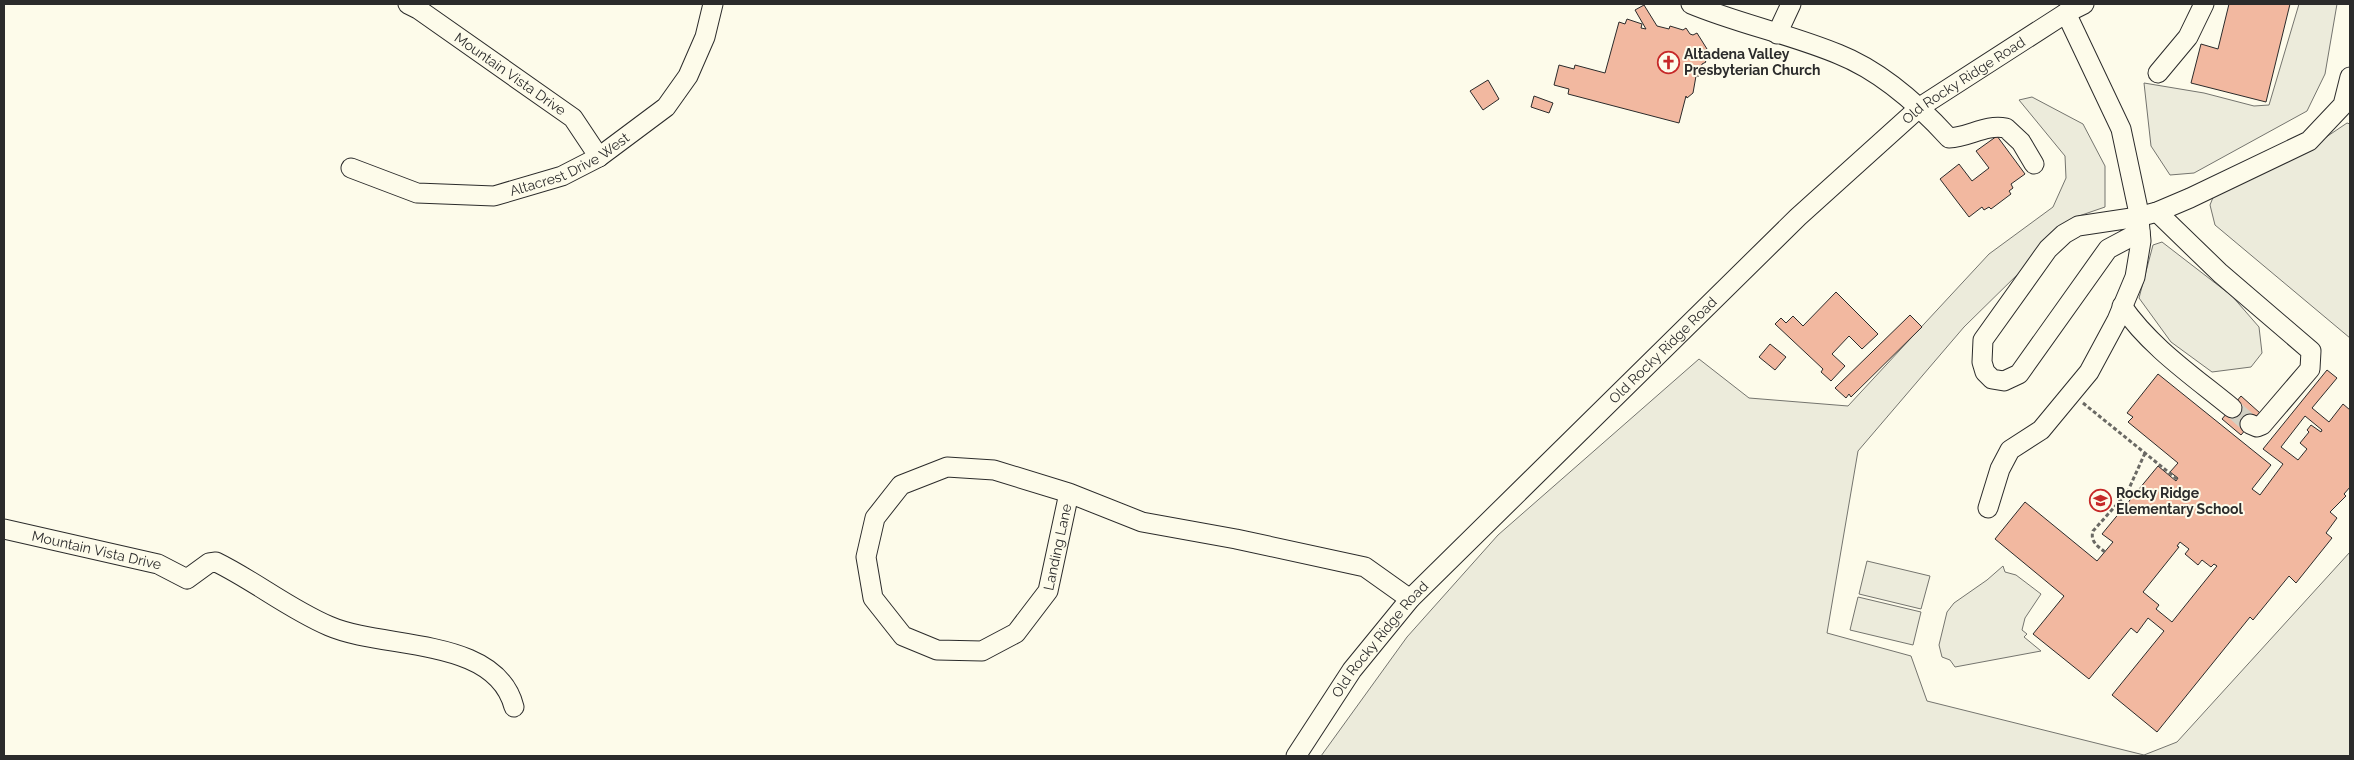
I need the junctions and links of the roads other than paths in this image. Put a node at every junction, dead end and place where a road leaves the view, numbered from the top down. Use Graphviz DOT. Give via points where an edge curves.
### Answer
graph roads {
  1 [pos="408,4"];
  2 [pos="713,4"];
  3 [pos="1691,4"];
  4 [pos="1791,4"];
  5 [pos="2204,4"];
  6 [pos="2077,7"];
  7 [pos="1777,34"];
  8 [pos="2158,73"];
  9 [pos="2350,77"];
  10 [pos="2347,105"];
  11 [pos="1920,107"];
  12 [pos="599,157"];
  13 [pos="2034,164"];
  14 [pos="352,168"];
  15 [pos="2157,212"];
  16 [pos="2139,224"];
  17 [pos="2122,306"];
  18 [pos="2232,408"];
  19 [pos="2250,424"];
  20 [pos="1069,493"];
  21 [pos="1988,508"];
  22 [pos="4,529"];
  23 [pos="1410,599"];
  24 [pos="514,707"];
  25 [pos="1296,756"];
  1 -- 12 [label="street, Mountain Vista Drive" via="574,118"];
  2 -- 12 [label="street, Altacrest Drive West" via="705,37 688,76 666,107"];
  3 -- 7 [label="street" via="1726,19"];
  4 -- 7 [label="street"];
  5 -- 8 [label="street" via="2188,37"];
  6 -- 11 [label="street, Old Rocky Ridge Road"];
  6 -- 16 [label="street" via="2121,129"];
  7 -- 11 [label="street" via="1839,54 1879,76"];
  9 -- 10 [label="street"];
  10 -- 15 [label="street" via="2309,141"];
  11 -- 13 [label="street" via="1949,138 1962,138 1986,128 2006,128 2021,142"];
  11 -- 23 [label="street, Old Rocky Ridge Road" via="1798,217"];
  12 -- 14 [label="street, Altacrest Drive West" via="562,176 494,196 417,193"];
  15 -- 16 [label="street"];
  15 -- 19 [label="street" via="2220,274 2311,351 2310,368 2262,426"];
  16 -- 16 [label="street" via="2108,249 2019,374 2004,382 1992,379 1982,362 1984,340 2048,250 2078,226"];
  16 -- 17 [label="street" via="2141,241 2135,277"];
  17 -- 18 [label="street" via="2149,339"];
  17 -- 21 [label="street" via="2089,372 2041,430 2010,450"];
  20 -- 20 [label="street, Landing Lane" via="1048,591 1016,633 982,651 937,650 903,636 873,598 866,557 875,518 901,485 947,467 994,470"];
  20 -- 23 [label="street, Landing Lane" via="1142,522 1236,538 1364,567"];
  22 -- 24 [label="street, Mountain Vista Drive" via="158,564 187,579 208,563 216,562 341,631 471,659 499,678 511,695"];
  23 -- 25 [label="street, Old Rocky Ridge Road" via="1352,670"];
}
